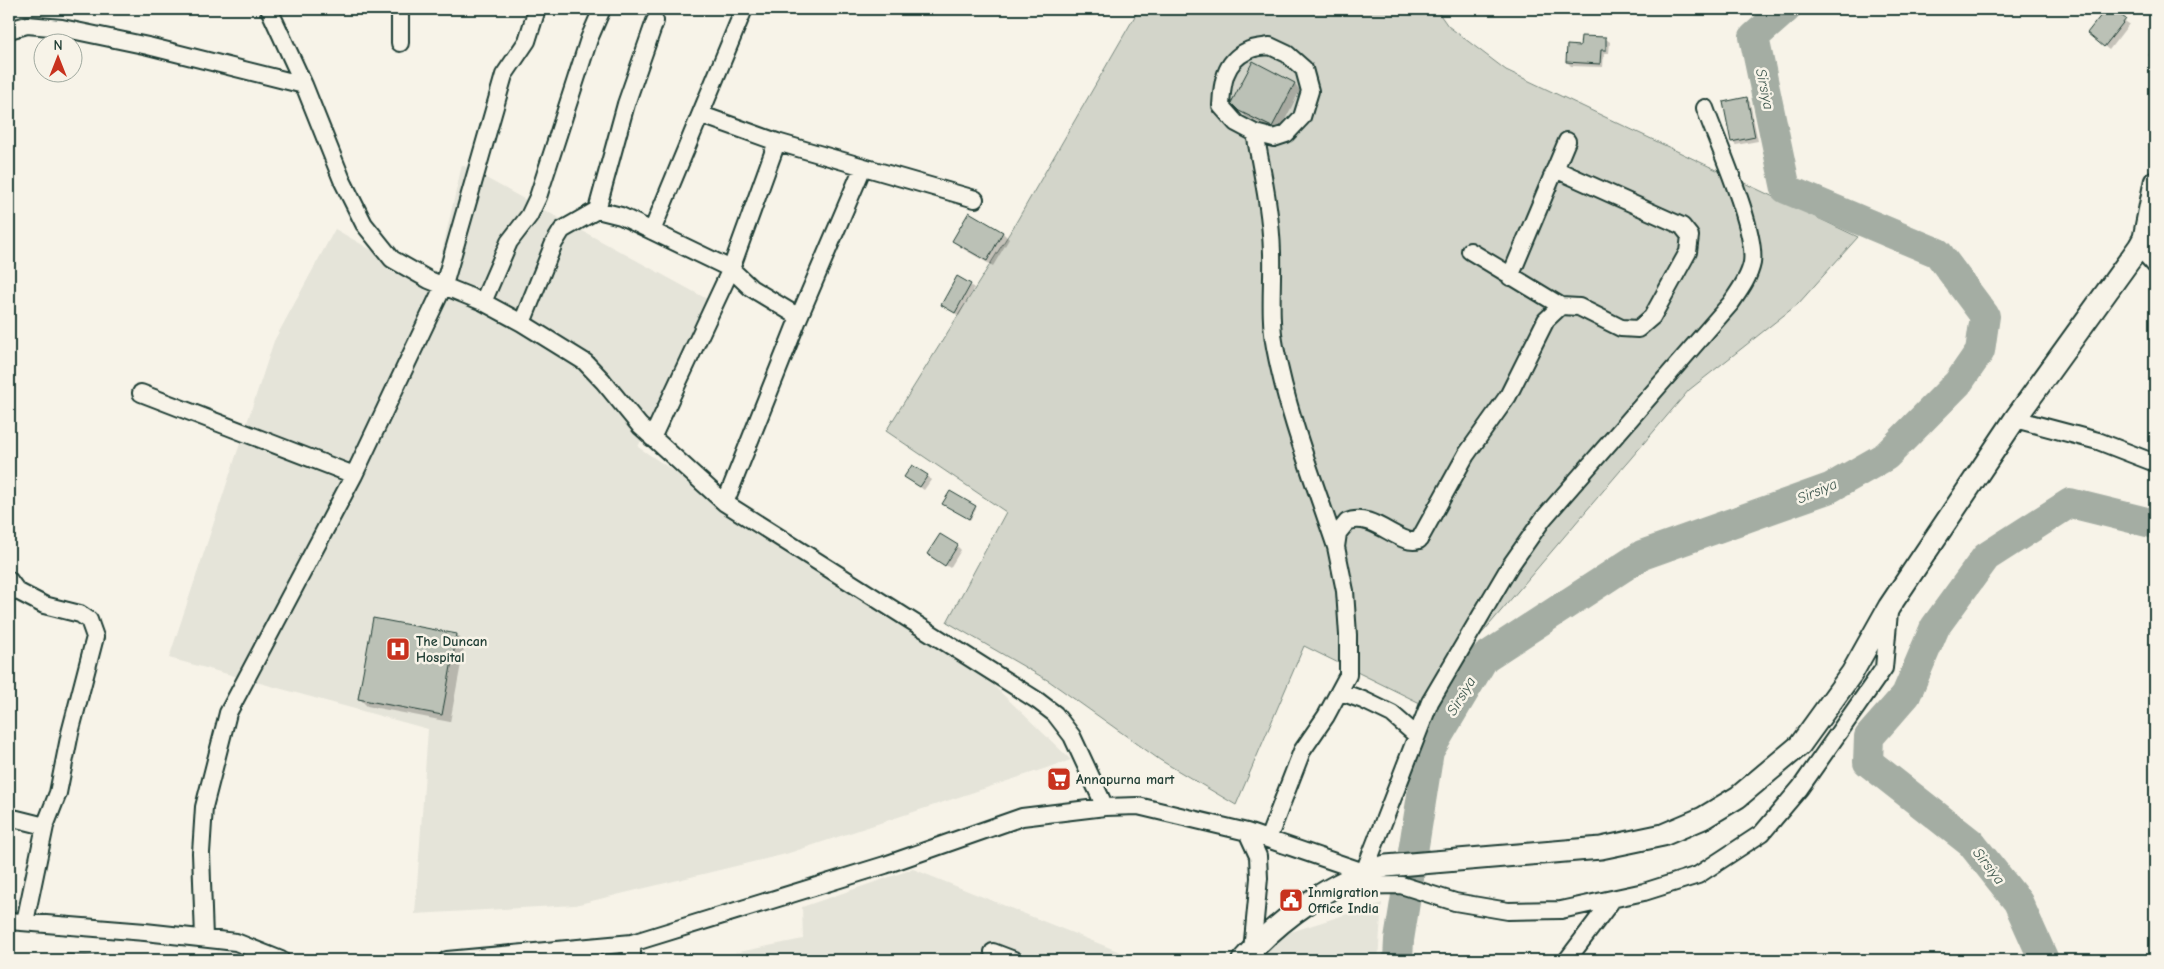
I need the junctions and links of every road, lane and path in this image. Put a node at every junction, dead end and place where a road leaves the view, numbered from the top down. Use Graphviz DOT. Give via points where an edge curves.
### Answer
graph roads {
  1 [pos="269,9"];
  2 [pos="400,9"];
  3 [pos="537,9"];
  4 [pos="602,9"];
  5 [pos="744,9"];
  6 [pos="655,21"];
  7 [pos="9,30"];
  8 [pos="400,43"];
  9 [pos="304,85"];
  10 [pos="1705,108"];
  11 [pos="702,115"];
  12 [pos="1256,133"];
  13 [pos="1567,140"];
  14 [pos="777,142"];
  15 [pos="863,167"];
  16 [pos="1555,169"];
  17 [pos="2155,182"];
  18 [pos="975,199"];
  19 [pos="597,210"];
  20 [pos="652,231"];
  21 [pos="2146,239"];
  22 [pos="1470,251"];
  23 [pos="2155,266"];
  24 [pos="731,269"];
  25 [pos="1510,277"];
  26 [pos="444,285"];
  27 [pos="483,302"];
  28 [pos="1560,306"];
  29 [pos="799,317"];
  30 [pos="522,323"];
  31 [pos="141,393"];
  32 [pos="2015,419"];
  33 [pos="652,438"];
  34 [pos="2155,463"];
  35 [pos="354,475"];
  36 [pos="725,503"];
  37 [pos="1336,547"];
  38 [pos="9,580"];
  39 [pos="1890,607"];
  40 [pos="1341,692"];
  41 [pos="1416,735"];
  42 [pos="1105,807"];
  43 [pos="9,817"];
  44 [pos="45,826"];
  45 [pos="1247,832"];
  46 [pos="1268,839"];
  47 [pos="1364,872"];
  48 [pos="1333,886"];
  49 [pos="1613,899"];
  50 [pos="9,921"];
  51 [pos="26,922"];
  52 [pos="204,938"];
  53 [pos="632,943"];
  54 [pos="993,952"];
  55 [pos="1247,956"];
  56 [pos="281,960"];
  57 [pos="447,960"];
  58 [pos="632,960"];
  59 [pos="1014,960"];
  60 [pos="1567,960"];
  1 -- 9 [label="street"];
  2 -- 8 [label="street"];
  3 -- 26 [label="street" via="527,41 504,75"];
  4 -- 27 [label="street" via="588,39 538,197 529,216 509,242"];
  5 -- 11 [label="street"];
  6 -- 19 [label="street" via="626,104"];
  7 -- 9 [label="street" via="28,25 62,28"];
  9 -- 26 [label="street" via="342,180 364,224 392,259"];
  10 -- 41 [label="street" via="1749,228 1752,262 1747,278 1730,303 1543,519 1510,566 1430,702"];
  11 -- 14 [label="street"];
  11 -- 20 [label="street"];
  12 -- 12 [label="street" via="1236,123 1221,106 1222,82 1230,65 1247,50 1270,46 1287,54 1304,69 1310,91 1302,117 1286,134 1274,138"];
  12 -- 37 [label="street" via="1269,214 1275,345 1302,448"];
  13 -- 16 [label="street"];
  14 -- 15 [label="street"];
  14 -- 24 [label="street"];
  15 -- 18 [label="street"];
  15 -- 29 [label="street"];
  16 -- 25 [label="street"];
  16 -- 28 [label="street" via="1682,226 1690,236 1688,252 1652,317 1638,329 1621,328 1579,307"];
  17 -- 21 [label="main road"];
  19 -- 20 [label="street" via="621,216"];
  19 -- 30 [label="street" via="562,230"];
  20 -- 24 [label="street"];
  21 -- 23 [label="street"];
  21 -- 32 [label="main road"];
  22 -- 25 [label="street"];
  24 -- 29 [label="street" via="751,288"];
  24 -- 33 [label="street"];
  25 -- 28 [label="street"];
  26 -- 27 [label="street"];
  26 -- 35 [label="street"];
  27 -- 30 [label="street"];
  28 -- 37 [label="street" via="1546,320 1508,396 1466,455 1419,540 1409,542 1369,522 1352,520 1338,533"];
  29 -- 36 [label="street"];
  30 -- 33 [label="street" via="585,362"];
  31 -- 35 [label="street"];
  32 -- 34 [label="street" via="2098,441"];
  32 -- 39 [label="main road"];
  33 -- 36 [label="street"];
  35 -- 52 [label="street" via="228,713 204,807 201,854"];
  36 -- 42 [label="street" via="1055,714 1072,736"];
  37 -- 40 [label="street" via="1345,590 1348,635 1348,675"];
  38 -- 44 [label="street" via="17,591 44,605 80,614 89,620 95,637 58,793"];
  39 -- 47 [label="main road" via="1852,673 1800,746 1738,797 1703,818 1663,835 1601,848 1386,866"];
  39 -- 49 [label="street" via="1884,668 1800,788 1762,833 1698,875"];
  40 -- 41 [label="street" via="1392,714"];
  40 -- 46 [label="street" via="1302,751"];
  41 -- 47 [label="street"];
  42 -- 45 [label="street" via="1138,806"];
  42 -- 53 [label="street" via="1022,817 885,865"];
  43 -- 44 [label="street"];
  44 -- 51 [label="street"];
  45 -- 46 [label="street"];
  45 -- 55 [label="street" via="1258,856 1259,871"];
  46 -- 47 [label="street"];
  47 -- 48 [label="main road"];
  48 -- 49 [label="street" via="1401,885 1455,902 1508,910 1560,910"];
  48 -- 55 [label="main road" via="1284,922"];
  49 -- 60 [label="street"];
  50 -- 51 [label="street"];
  51 -- 52 [label="street"];
  52 -- 56 [label="street" via="236,942"];
  53 -- 57 [label="street"];
  53 -- 58 [label="street"];
  54 -- 59 [label="street"];
}
